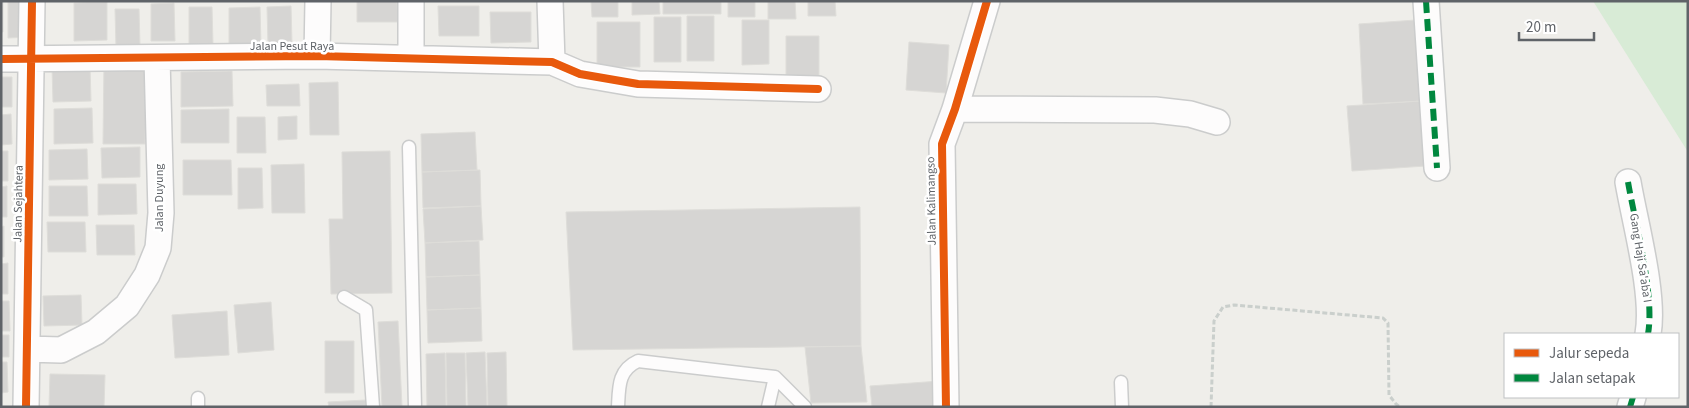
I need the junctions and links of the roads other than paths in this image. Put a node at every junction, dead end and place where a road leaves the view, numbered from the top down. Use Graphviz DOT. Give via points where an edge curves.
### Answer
graph roads {
  1 [pos="32,1"];
  2 [pos="318,1"];
  3 [pos="412,1"];
  4 [pos="550,1"];
  5 [pos="987,1"];
  6 [pos="1426,1"];
  7 [pos="317,56"];
  8 [pos="157,58"];
  9 [pos="411,58"];
  10 [pos="1,59"];
  11 [pos="32,59"];
  12 [pos="552,62"];
  13 [pos="818,89"];
  14 [pos="955,109"];
  15 [pos="1217,122"];
  16 [pos="409,147"];
  17 [pos="1437,168"];
  18 [pos="1628,182"];
  19 [pos="344,297"];
  20 [pos="1648,333"];
  21 [pos="27,349"];
  22 [pos="775,377"];
  23 [pos="1121,382"];
  24 [pos="26,407"];
  25 [pos="373,407"];
  26 [pos="415,407"];
  27 [pos="618,407"];
  28 [pos="768,407"];
  29 [pos="805,407"];
  30 [pos="946,407"];
  31 [pos="1122,407"];
  1 -- 11 [label="street, Jalan Sejahtera"];
  2 -- 7 [label="street"];
  3 -- 9 [label="street"];
  4 -- 12 [label="street"];
  5 -- 14 [label="street, Jalan Kalimangso"];
  6 -- 17 [label="street"];
  7 -- 8 [label="street, Jalan Pesut Raya"];
  7 -- 9 [label="street, Jalan Pesut Raya"];
  8 -- 11 [label="street, Jalan Pesut Raya"];
  8 -- 21 [label="street, Jalan Duyung" via="161,213 158,248 147,276 127,306 96,332 61,350"];
  9 -- 12 [label="street, Jalan Pesut Raya"];
  10 -- 11 [label="street, Jalan Pesut Raya"];
  11 -- 21 [label="street, Jalan Sejahtera"];
  12 -- 13 [label="street" via="580,74 638,84"];
  14 -- 15 [label="street" via="1155,110 1190,114"];
  14 -- 30 [label="street, Jalan Kalimangso" via="942,144 940,160"];
  16 -- 26 [label="lane"];
  18 -- 20 [label="street, Gang Haji Sa'aba I" via="1646,284"];
  19 -- 25 [label="lane" via="366,310"];
  21 -- 24 [label="street, Jalan Sejahtera"];
  22 -- 27 [label="lane" via="638,361 623,372"];
  22 -- 28 [label="lane"];
  22 -- 29 [label="lane"];
  23 -- 31 [label="lane"];
}
